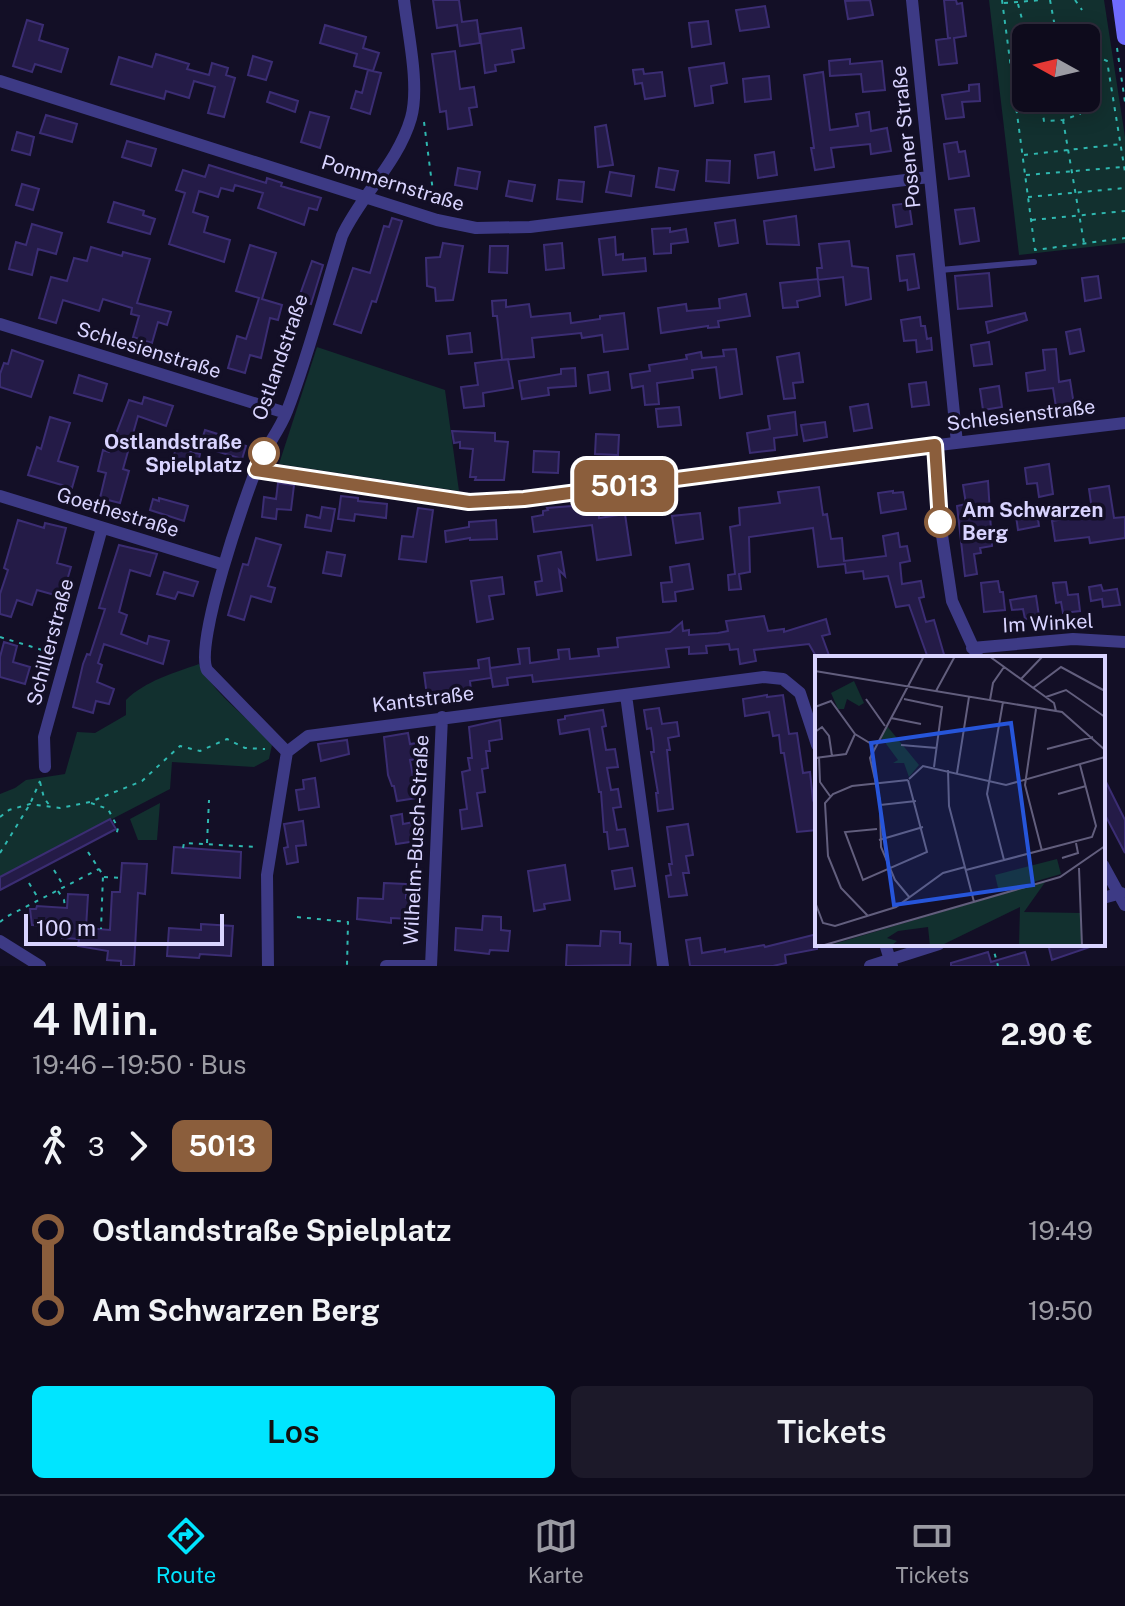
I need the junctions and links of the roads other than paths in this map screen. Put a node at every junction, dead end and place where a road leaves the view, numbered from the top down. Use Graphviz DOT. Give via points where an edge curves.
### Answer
graph roads {
  1 [pos="404,0"];
  2 [pos="912,0"];
  3 [pos="1120,0"];
  4 [pos="1121,42"];
  5 [pos="0,81"];
  6 [pos="929,177"];
  7 [pos="367,196"];
  8 [pos="1034,262"];
  9 [pos="940,270"];
  10 [pos="0,324"];
  11 [pos="286,413"];
  12 [pos="1125,423"];
  13 [pos="957,443"];
  14 [pos="935,445"];
  15 [pos="256,470"];
  16 [pos="0,496"];
  17 [pos="102,528"];
  18 [pos="224,565"];
  19 [pos="1125,642"];
  20 [pos="975,653"];
  21 [pos="626,695"];
  22 [pos="442,717"];
  23 [pos="815,739"];
  24 [pos="285,750"];
  25 [pos="45,767"];
  26 [pos="1105,868"];
  27 [pos="1123,899"];
  28 [pos="0,941"];
  29 [pos="934,946"];
  30 [pos="19,955"];
  31 [pos="891,963"];
  32 [pos="10,966"];
  33 [pos="40,966"];
  34 [pos="268,966"];
  35 [pos="386,966"];
  36 [pos="428,966"];
  37 [pos="663,966"];
  38 [pos="870,966"];
  1 -- 7 [label="street, Ostlandstraße" via="412,116"];
  2 -- 6 [label="street, Posener Straße"];
  3 -- 4 [label="main road"];
  5 -- 7 [label="street, Pommernstraße"];
  6 -- 7 [label="street, Pommernstraße" via="508,229 437,220"];
  6 -- 9 [label="street, Posener Straße"];
  7 -- 11 [label="street, Ostlandstraße" via="342,236"];
  8 -- 9 [label="lane"];
  9 -- 13 [label="street, Posener Straße"];
  10 -- 11 [label="street, Schlesienstraße"];
  11 -- 15 [label="street, Ostlandstraße"];
  12 -- 13 [label="street, Schlesienstraße"];
  13 -- 14 [label="street, Schlesienstraße"];
  14 -- 15 [label="street, Schlesienstraße" via="469,502"];
  14 -- 20 [label="street" via="952,601"];
  15 -- 18 [label="street, Ostlandstraße"];
  16 -- 17 [label="street, Goethestraße"];
  17 -- 18 [label="street, Goethestraße"];
  17 -- 25 [label="street, Schillerstraße" via="44,737"];
  18 -- 24 [label="street, Ostlandstraße" via="203,663"];
  19 -- 20 [label="street, Im Winkel" via="1073,639"];
  21 -- 22 [label="street, Kantstraße"];
  21 -- 23 [label="street, Kantstraße" via="783,679 800,693"];
  21 -- 37 [label="street"];
  22 -- 24 [label="street, Kantstraße" via="308,736"];
  22 -- 36 [label="street, Wilhelm-Busch-Straße"];
  24 -- 34 [label="street" via="267,882"];
  26 -- 27 [label="street"];
  28 -- 30 [label="street"];
  29 -- 31 [label="street"];
  30 -- 32 [label="street"];
  30 -- 33 [label="street"];
  31 -- 38 [label="street"];
  35 -- 36 [label="street"];
}
